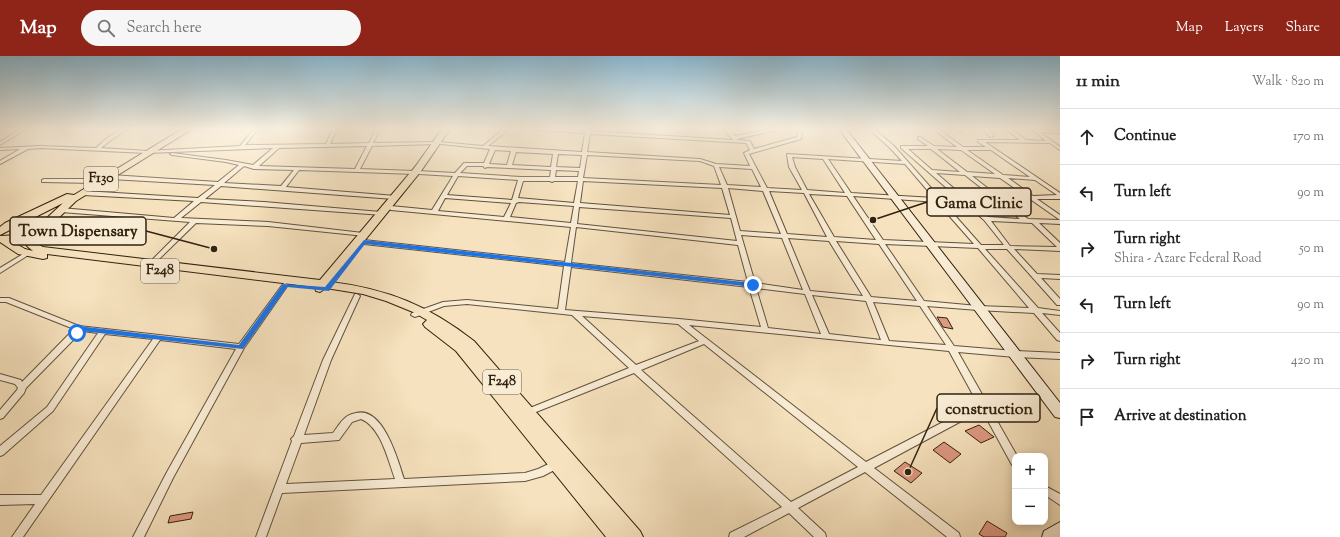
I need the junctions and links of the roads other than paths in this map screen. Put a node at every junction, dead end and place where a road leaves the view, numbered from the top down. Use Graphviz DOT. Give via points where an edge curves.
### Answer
graph roads {
  1 [pos="20,151"];
  2 [pos="141,151"];
  3 [pos="157,151"];
  4 [pos="170,151"];
  5 [pos="272,151"];
  6 [pos="367,151"];
  7 [pos="432,151"];
  8 [pos="491,151"];
  9 [pos="514,151"];
  10 [pos="544,151"];
  11 [pos="748,151"];
  12 [pos="859,151"];
  13 [pos="896,151"];
  14 [pos="908,151"];
  15 [pos="938,151"];
  16 [pos="967,151"];
  17 [pos="996,151"];
  18 [pos="151,152"];
  19 [pos="556,152"];
  20 [pos="583,154"];
  21 [pos="824,157"];
  22 [pos="865,160"];
  23 [pos="0,163"];
  24 [pos="906,163"];
  25 [pos="244,164"];
  26 [pos="485,166"];
  27 [pos="716,166"];
  28 [pos="254,167"];
  29 [pos="509,167"];
  30 [pos="754,168"];
  31 [pos="297,169"];
  32 [pos="553,169"];
  33 [pos="581,170"];
  34 [pos="930,170"];
  35 [pos="357,171"];
  36 [pos="416,172"];
  37 [pos="965,173"];
  38 [pos="456,175"];
  39 [pos="1002,176"];
  40 [pos="111,177"];
  41 [pos="1036,178"];
  42 [pos="521,179"];
  43 [pos="580,179"];
  44 [pos="44,180"];
  45 [pos="552,180"];
  46 [pos="96,181"];
  47 [pos="219,184"];
  48 [pos="282,188"];
  49 [pos="725,188"];
  50 [pos="766,191"];
  51 [pos="83,193"];
  52 [pos="807,193"];
  53 [pos="849,195"];
  54 [pos="443,196"];
  55 [pos="1060,196"];
  56 [pos="394,197"];
  57 [pos="893,198"];
  58 [pos="998,198"];
  59 [pos="1033,198"];
  60 [pos="199,200"];
  61 [pos="939,200"];
  62 [pos="963,200"];
  63 [pos="514,202"];
  64 [pos="576,205"];
  65 [pos="391,208"];
  66 [pos="61,210"];
  67 [pos="434,212"];
  68 [pos="381,214"];
  69 [pos="734,218"];
  70 [pos="1060,218"];
  71 [pos="506,219"];
  72 [pos="986,219"];
  73 [pos="176,220"];
  74 [pos="195,221"];
  75 [pos="1027,221"];
  76 [pos="1034,221"];
  77 [pos="1060,222"];
  78 [pos="47,223"];
  79 [pos="8,225"];
  80 [pos="574,226"];
  81 [pos="38,232"];
  82 [pos="738,233"];
  83 [pos="1,236"];
  84 [pos="784,236"];
  85 [pos="364,238"];
  86 [pos="831,238"];
  87 [pos="880,241"];
  88 [pos="740,243"];
  89 [pos="930,245"];
  90 [pos="980,247"];
  91 [pos="1060,247"];
  92 [pos="1009,248"];
  93 [pos="28,254"];
  94 [pos="107,262"];
  95 [pos="152,263"];
  96 [pos="568,265"];
  97 [pos="0,271"];
  98 [pos="1035,276"];
  99 [pos="1060,277"];
  100 [pos="305,281"];
  101 [pos="330,281"];
  102 [pos="285,285"];
  103 [pos="753,285"];
  104 [pos="354,292"];
  105 [pos="807,294"];
  106 [pos="868,298"];
  107 [pos="0,300"];
  108 [pos="921,303"];
  109 [pos="1060,303"];
  110 [pos="980,308"];
  111 [pos="1036,310"];
  112 [pos="561,312"];
  113 [pos="574,313"];
  114 [pos="1060,313"];
  115 [pos="420,314"];
  116 [pos="679,321"];
  117 [pos="78,328"];
  118 [pos="765,330"];
  119 [pos="102,332"];
  120 [pos="826,337"];
  121 [pos="158,338"];
  122 [pos="1060,338"];
  123 [pos="705,341"];
  124 [pos="886,343"];
  125 [pos="241,347"];
  126 [pos="950,347"];
  127 [pos="1015,354"];
  128 [pos="1060,356"];
  129 [pos="634,369"];
  130 [pos="0,377"];
  131 [pos="22,387"];
  132 [pos="982,404"];
  133 [pos="528,412"];
  134 [pos="1060,412"];
  135 [pos="0,416"];
  136 [pos="296,438"];
  137 [pos="0,452"];
  138 [pos="1012,457"];
  139 [pos="557,464"];
  140 [pos="865,466"];
  141 [pos="402,483"];
  142 [pos="278,489"];
  143 [pos="1048,492"];
  144 [pos="0,500"];
  145 [pos="43,500"];
  146 [pos="1060,500"];
  147 [pos="791,508"];
  148 [pos="1060,530"];
  149 [pos="17,537"];
  150 [pos="138,537"];
  151 [pos="261,537"];
  152 [pos="617,537"];
  153 [pos="634,537"];
  154 [pos="734,537"];
  155 [pos="821,537"];
  156 [pos="955,537"];
  157 [pos="1050,537"];
  1 -- 23 [label="street"];
  2 -- 18 [label="street"];
  3 -- 18 [label="street"];
  4 -- 25 [label="street" via="168,154"];
  5 -- 28 [label="street"];
  6 -- 35 [label="street"];
  7 -- 36 [label="main road"];
  8 -- 26 [label="street"];
  9 -- 29 [label="street"];
  10 -- 19 [label="street"];
  11 -- 30 [label="street"];
  12 -- 22 [label="street"];
  13 -- 24 [label="street"];
  14 -- 34 [label="street"];
  15 -- 37 [label="street"];
  16 -- 39 [label="street"];
  17 -- 41 [label="street"];
  18 -- 40 [label="main road, F130"];
  18 -- 46 [label="main road, F130"];
  19 -- 20 [label="street"];
  19 -- 32 [label="street"];
  20 -- 27 [label="street" via="700,160"];
  20 -- 33 [label="street"];
  21 -- 22 [label="street"];
  21 -- 52 [label="street" via="789,154 792,167"];
  21 -- 53 [label="street"];
  22 -- 24 [label="street"];
  22 -- 57 [label="street"];
  24 -- 61 [label="street"];
  25 -- 28 [label="street"];
  25 -- 47 [label="street"];
  26 -- 29 [label="street"];
  26 -- 38 [label="street" via="466,164"];
  27 -- 30 [label="street"];
  27 -- 49 [label="street"];
  28 -- 31 [label="street"];
  29 -- 32 [label="street"];
  30 -- 50 [label="street"];
  31 -- 35 [label="street"];
  31 -- 48 [label="street"];
  32 -- 33 [label="street"];
  32 -- 45 [label="street"];
  33 -- 43 [label="street"];
  34 -- 37 [label="street"];
  34 -- 62 [label="street"];
  35 -- 36 [label="street"];
  36 -- 38 [label="street"];
  36 -- 56 [label="main road"];
  36 -- 65 [label="main road"];
  37 -- 39 [label="street"];
  37 -- 58 [label="street"];
  38 -- 42 [label="street"];
  38 -- 54 [label="street"];
  39 -- 41 [label="street"];
  39 -- 59 [label="street"];
  40 -- 47 [label="street"];
  40 -- 51 [label="main road, F130"];
  41 -- 55 [label="street"];
  42 -- 45 [label="street"];
  42 -- 63 [label="street"];
  43 -- 45 [label="street"];
  43 -- 49 [label="street"];
  43 -- 64 [label="street"];
  44 -- 46 [label="street"];
  46 -- 79 [label="main road, F130"];
  47 -- 48 [label="street"];
  47 -- 60 [label="street"];
  48 -- 56 [label="street"];
  49 -- 50 [label="street"];
  49 -- 69 [label="street"];
  50 -- 52 [label="street"];
  50 -- 84 [label="street"];
  51 -- 60 [label="street"];
  51 -- 66 [label="main road, F130"];
  52 -- 53 [label="street"];
  52 -- 86 [label="street"];
  53 -- 57 [label="street"];
  53 -- 87 [label="street"];
  54 -- 63 [label="street"];
  54 -- 67 [label="street"];
  55 -- 59 [label="street"];
  56 -- 68 [label="main road"];
  57 -- 61 [label="street"];
  57 -- 89 [label="street"];
  58 -- 59 [label="street"];
  58 -- 62 [label="street"];
  58 -- 75 [label="street"];
  59 -- 70 [label="street"];
  60 -- 68 [label="street"];
  60 -- 73 [label="street"];
  61 -- 62 [label="street"];
  61 -- 90 [label="street"];
  62 -- 72 [label="street"];
  63 -- 64 [label="street" via="518,200"];
  63 -- 71 [label="street"];
  64 -- 69 [label="street"];
  64 -- 80 [label="street"];
  65 -- 67 [label="street"];
  65 -- 85 [label="main road"];
  66 -- 73 [label="street"];
  66 -- 78 [label="main road, F130"];
  67 -- 71 [label="street"];
  68 -- 85 [label="main road"];
  69 -- 82 [label="street"];
  71 -- 80 [label="street"];
  72 -- 75 [label="street"];
  72 -- 92 [label="street"];
  73 -- 74 [label="street"];
  74 -- 85 [label="street" via="268,224"];
  74 -- 95 [label="street"];
  75 -- 76 [label="street"];
  76 -- 77 [label="street"];
  76 -- 91 [label="street"];
  78 -- 79 [label="main road" via="41,219"];
  78 -- 81 [label="main road, F130"];
  79 -- 83 [label="main road, F130"];
  80 -- 88 [label="street"];
  80 -- 96 [label="street"];
  81 -- 83 [label="main road, F130" via="21,238"];
  81 -- 94 [label="main road, F248" via="32,242 35,248"];
  82 -- 84 [label="street"];
  82 -- 88 [label="street"];
  83 -- 93 [label="main road, F248"];
  84 -- 86 [label="street"];
  84 -- 105 [label="street"];
  85 -- 96 [label="street"];
  85 -- 101 [label="main road"];
  86 -- 87 [label="street"];
  86 -- 106 [label="street"];
  87 -- 89 [label="street"];
  87 -- 108 [label="street"];
  88 -- 103 [label="street"];
  89 -- 90 [label="street"];
  89 -- 110 [label="street"];
  90 -- 92 [label="street"];
  90 -- 111 [label="street"];
  91 -- 92 [label="street"];
  92 -- 98 [label="street"];
  93 -- 94 [label="main road, F248"];
  93 -- 97 [label="street"];
  94 -- 95 [label="main road, F248"];
  94 -- 102 [label="main road, F248"];
  95 -- 100 [label="main road, F248"];
  96 -- 103 [label="street"];
  96 -- 112 [label="street"];
  98 -- 99 [label="street"];
  98 -- 109 [label="street"];
  100 -- 101 [label="main road, F248"];
  100 -- 101 [label="main road"];
  101 -- 102 [label="main road, F248"];
  101 -- 104 [label="main road, F248"];
  101 -- 104 [label="main road" via="343,278"];
  102 -- 125 [label="street"];
  103 -- 105 [label="street"];
  103 -- 118 [label="street"];
  104 -- 115 [label="main road, F248"];
  104 -- 136 [label="street"];
  105 -- 106 [label="street"];
  105 -- 120 [label="street"];
  106 -- 108 [label="street"];
  106 -- 124 [label="street"];
  107 -- 117 [label="street" via="7,300"];
  108 -- 110 [label="street"];
  108 -- 126 [label="street"];
  110 -- 111 [label="street"];
  110 -- 127 [label="street"];
  111 -- 114 [label="street"];
  111 -- 122 [label="street"];
  112 -- 113 [label="street"];
  112 -- 115 [label="street" via="458,302 442,304"];
  113 -- 116 [label="street"];
  113 -- 129 [label="street"];
  115 -- 133 [label="main road, F248" via="458,334"];
  115 -- 139 [label="main road, F248" via="461,348"];
  116 -- 118 [label="street"];
  116 -- 123 [label="street"];
  117 -- 119 [label="street"];
  117 -- 131 [label="street" via="77,333"];
  118 -- 120 [label="street"];
  119 -- 121 [label="street"];
  119 -- 137 [label="street" via="50,409"];
  120 -- 124 [label="street"];
  121 -- 125 [label="street"];
  121 -- 145 [label="street"];
  123 -- 129 [label="street"];
  123 -- 140 [label="street"];
  124 -- 126 [label="street"];
  125 -- 150 [label="street"];
  126 -- 127 [label="street"];
  126 -- 132 [label="street"];
  127 -- 128 [label="street"];
  127 -- 134 [label="street"];
  129 -- 133 [label="street"];
  129 -- 147 [label="street"];
  130 -- 131 [label="street" via="18,382"];
  131 -- 135 [label="street" via="21,392"];
  132 -- 138 [label="street"];
  132 -- 140 [label="street"];
  133 -- 153 [label="main road, F248"];
  136 -- 141 [label="street" via="336,437 351,418 363,415 372,419 379,427"];
  136 -- 142 [label="street"];
  139 -- 141 [label="street" via="525,477"];
  139 -- 152 [label="main road, F248"];
  140 -- 147 [label="street"];
  140 -- 156 [label="street"];
  141 -- 142 [label="street"];
  142 -- 151 [label="street"];
  143 -- 146 [label="street"];
  144 -- 145 [label="street"];
  145 -- 149 [label="street"];
  147 -- 154 [label="street"];
  147 -- 155 [label="street"];
  148 -- 157 [label="street"];
}
